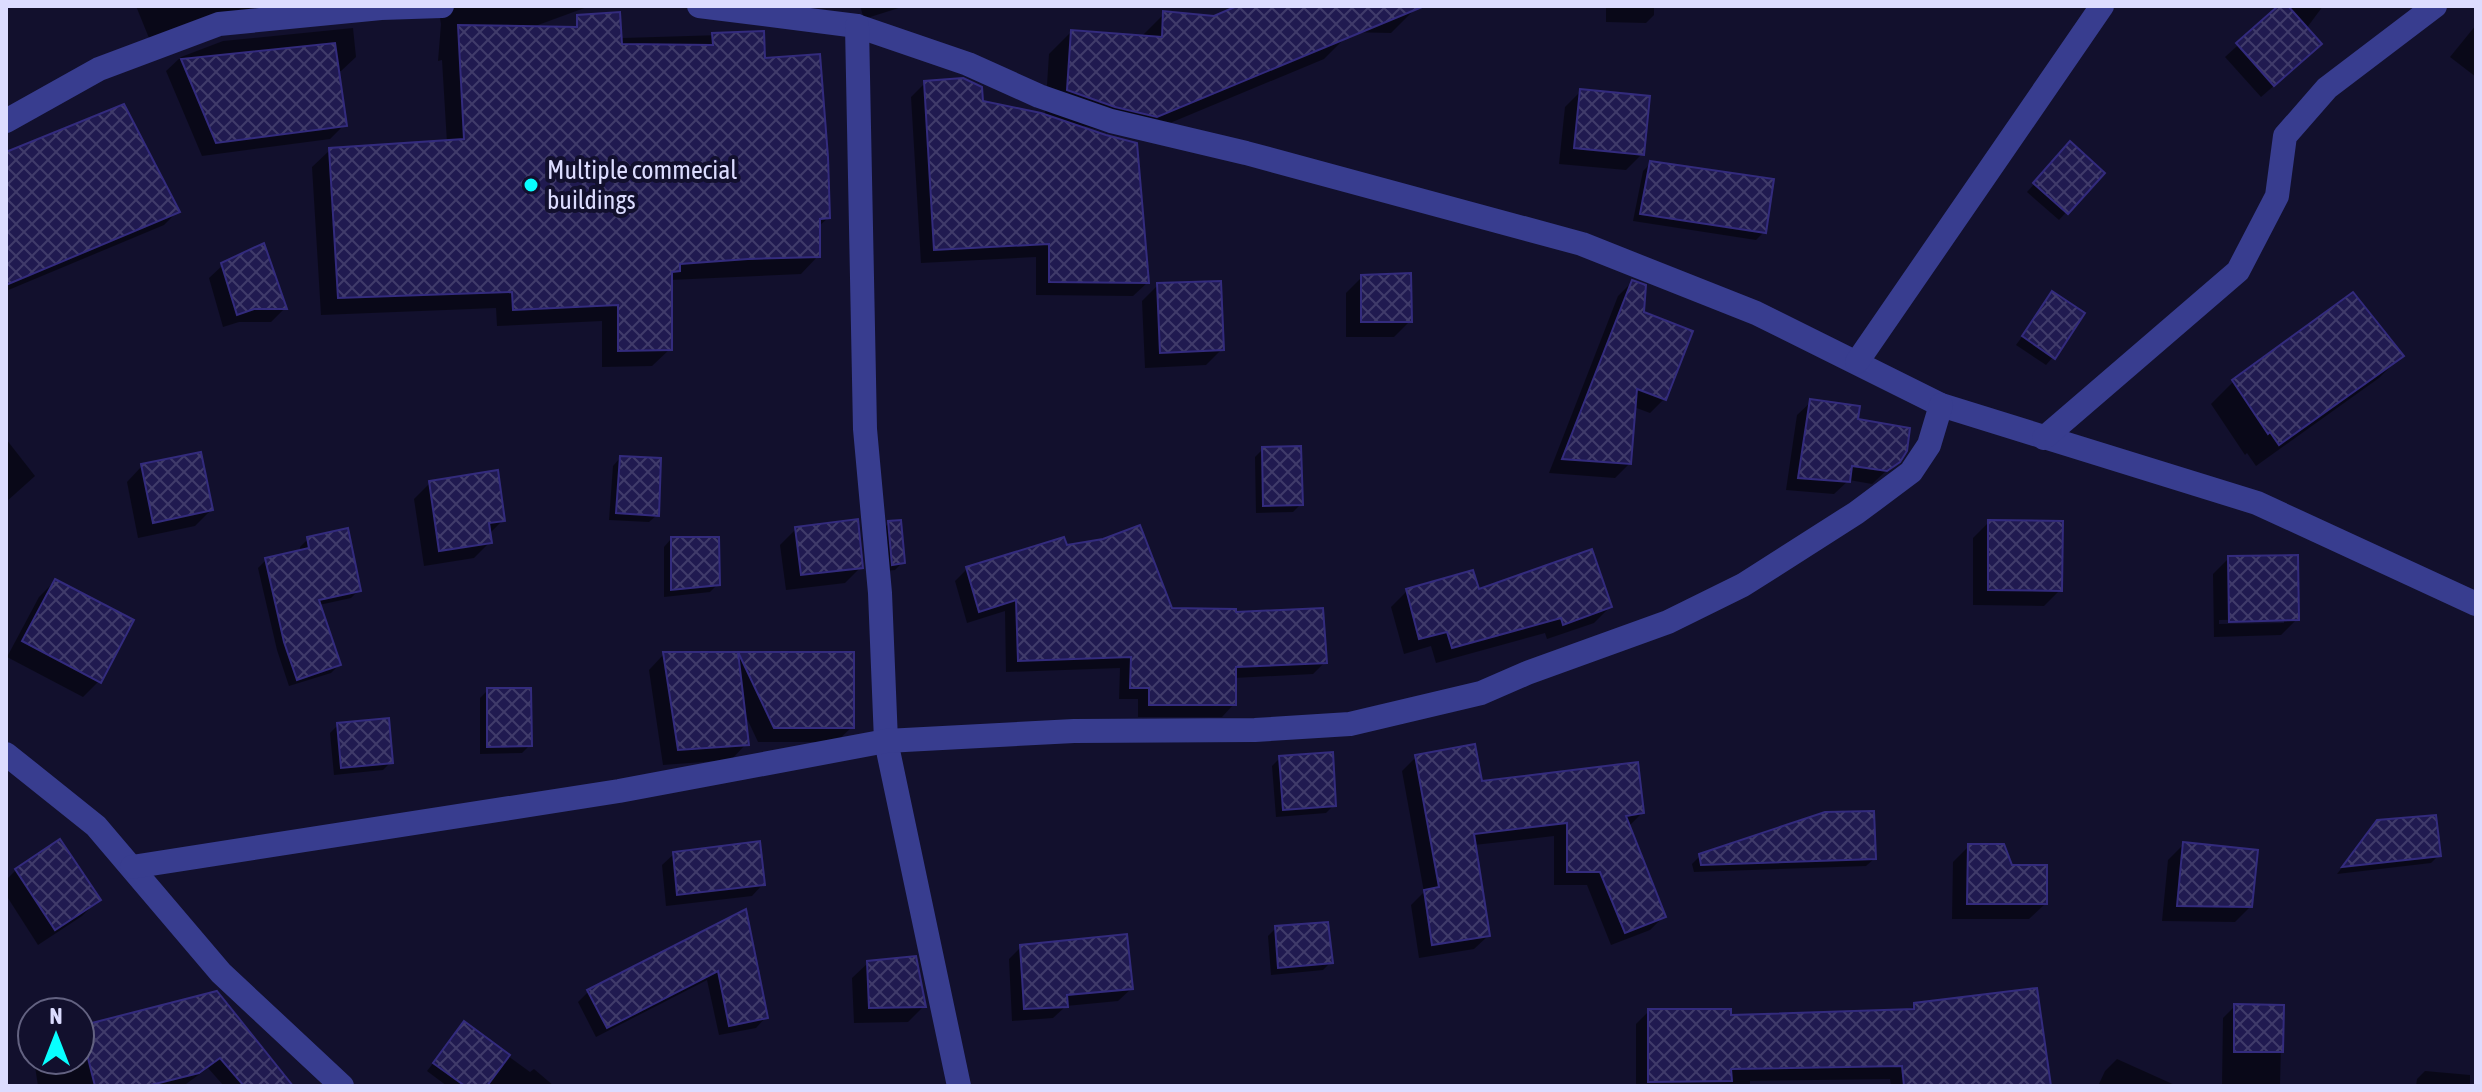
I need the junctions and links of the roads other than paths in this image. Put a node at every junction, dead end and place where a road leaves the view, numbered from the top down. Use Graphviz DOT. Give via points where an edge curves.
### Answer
graph roads {
  1 [pos="442,6"];
  2 [pos="699,6"];
  3 [pos="2102,6"];
  4 [pos="2435,6"];
  5 [pos="857,26"];
  6 [pos="6,121"];
  7 [pos="1857,362"];
  8 [pos="1941,405"];
  9 [pos="2044,438"];
  10 [pos="2476,604"];
  11 [pos="886,741"];
  12 [pos="6,754"];
  13 [pos="132,867"];
  14 [pos="342,1086"];
  15 [pos="959,1086"];
  1 -- 6 [label="street" via="219,24 99,69"];
  2 -- 5 [label="street"];
  3 -- 7 [label="street"];
  4 -- 9 [label="street" via="2327,88 2285,136 2277,196 2238,271"];
  5 -- 7 [label="street" via="1111,121 1582,244 1756,313"];
  5 -- 11 [label="street" via="865,429"];
  7 -- 8 [label="street"];
  8 -- 9 [label="street"];
  8 -- 11 [label="street" via="1929,445 1911,472 1743,585 1668,622 1481,693 1350,724"];
  9 -- 10 [label="street" via="2257,503"];
  11 -- 13 [label="street" via="619,791"];
  11 -- 15 [label="street"];
  12 -- 13 [label="street" via="96,826"];
  13 -- 14 [label="street" via="221,973"];
}
